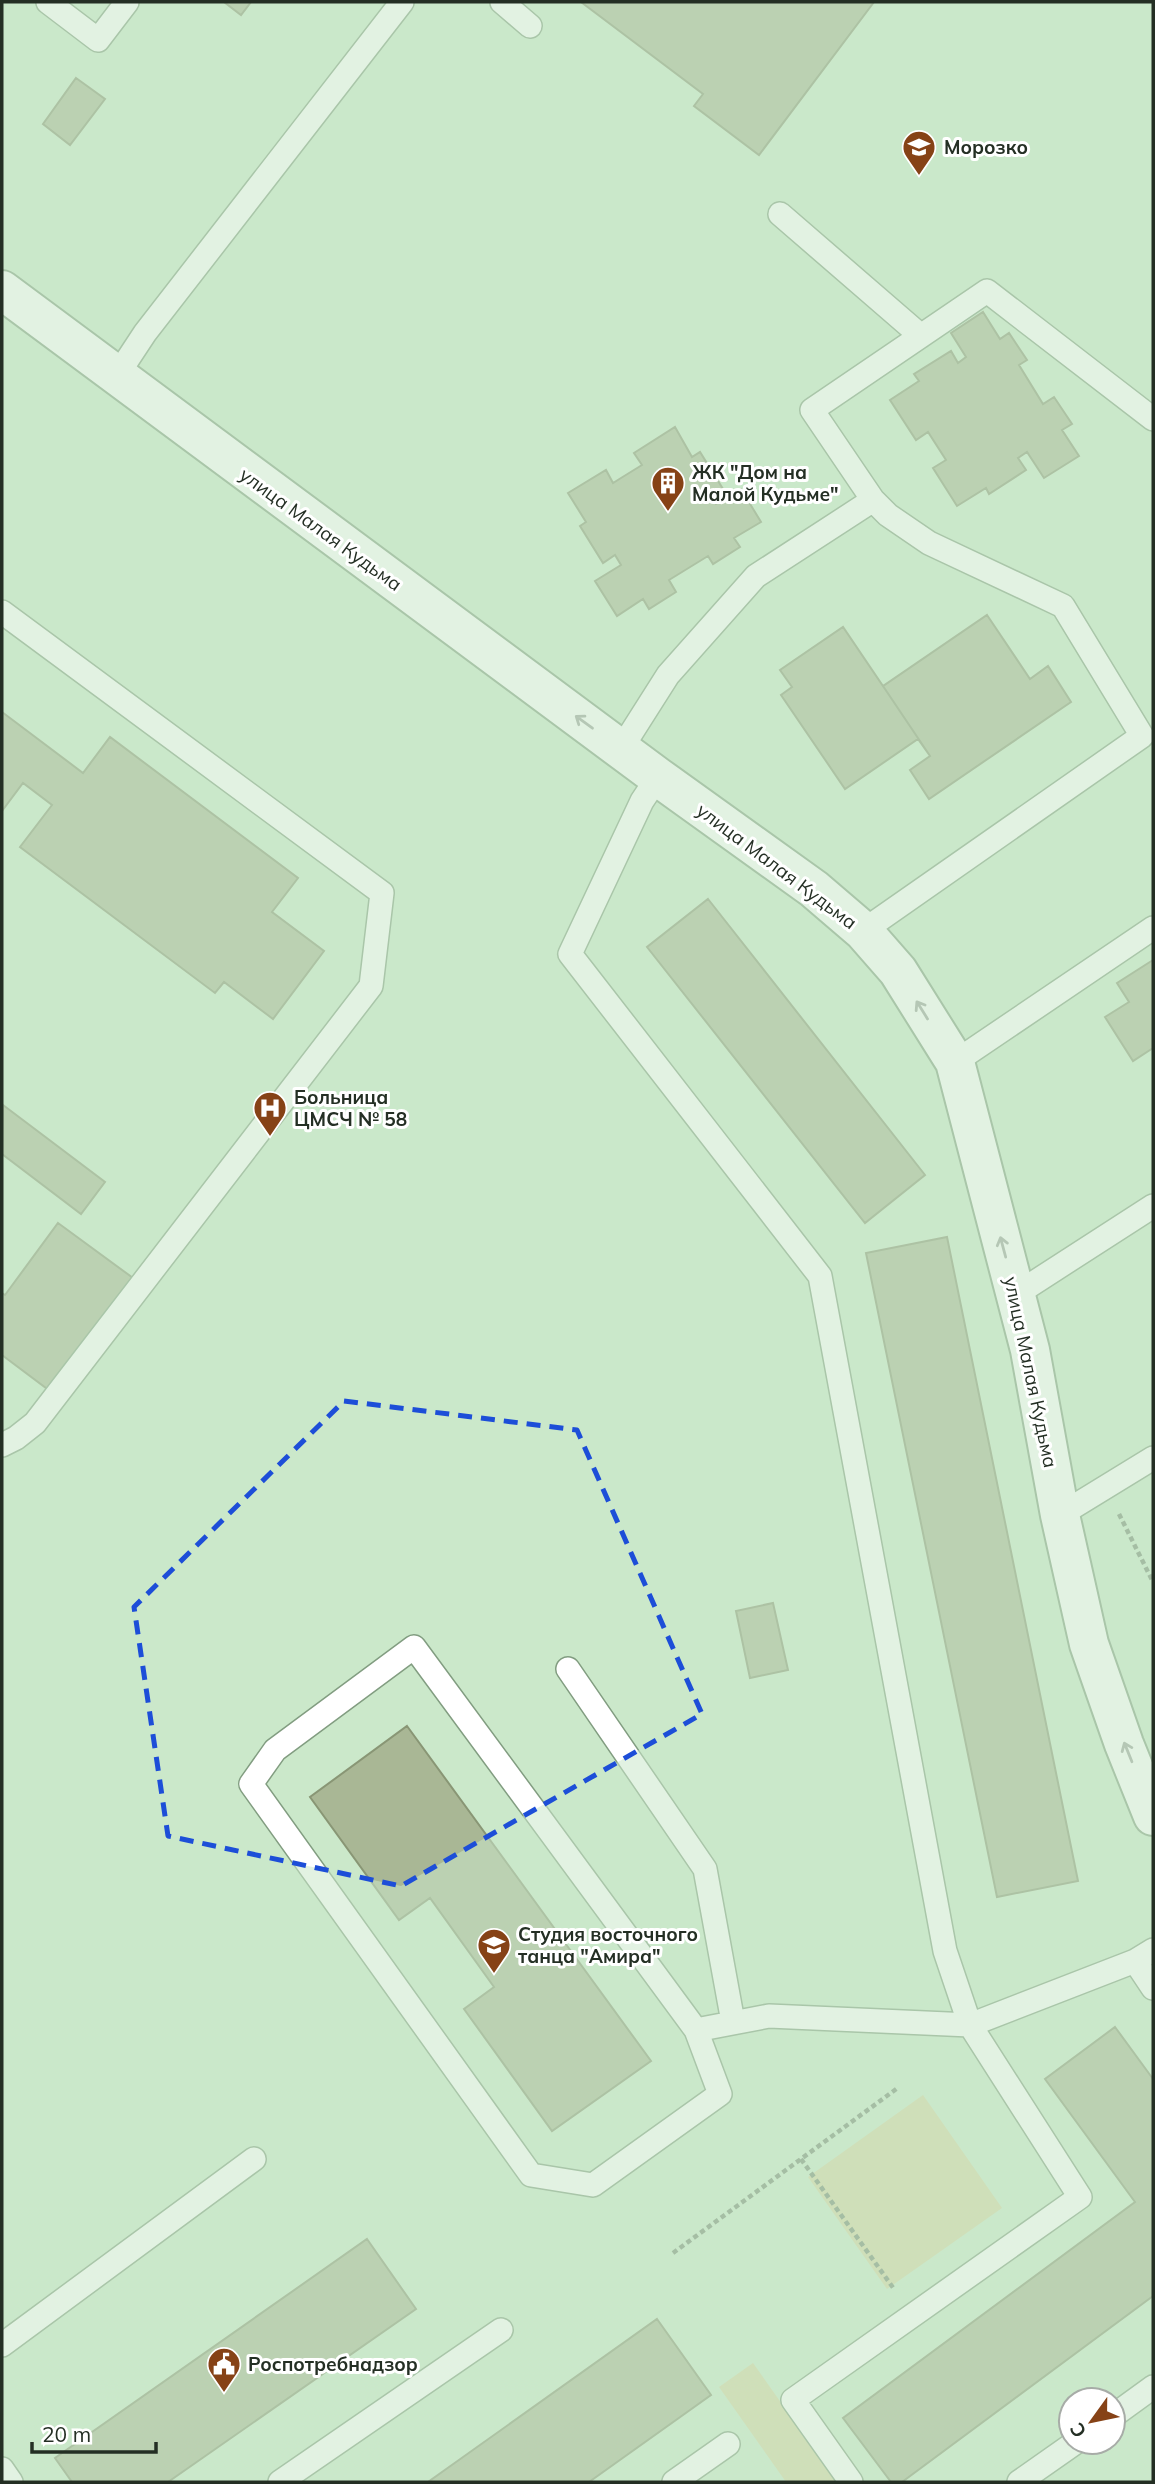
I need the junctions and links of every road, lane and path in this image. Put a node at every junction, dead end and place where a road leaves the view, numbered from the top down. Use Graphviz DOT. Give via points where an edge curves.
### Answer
graph roads {
  1 [pos="48,2"];
  2 [pos="127,2"];
  3 [pos="402,2"];
  4 [pos="502,2"];
  5 [pos="530,26"];
  6 [pos="779,214"];
  7 [pos="2,290"];
  8 [pos="921,336"];
  9 [pos="116,377"];
  10 [pos="1153,419"];
  11 [pos="873,500"];
  12 [pos="2,612"];
  13 [pos="1148,732"];
  14 [pos="621,750"];
  15 [pos="658,777"];
  16 [pos="1153,928"];
  17 [pos="863,931"];
  18 [pos="955,1062"];
  19 [pos="1153,1206"];
  20 [pos="1015,1295"];
  21 [pos="2,1444"];
  22 [pos="1153,1458"];
  23 [pos="1106,1489"];
  24 [pos="1060,1515"];
  25 [pos="1153,1582"];
  26 [pos="568,1669"];
  27 [pos="1153,1816"];
  28 [pos="1144,1955"];
  29 [pos="1153,1988"];
  30 [pos="733,2022"];
  31 [pos="970,2025"];
  32 [pos="696,2030"];
  33 [pos="899,2087"];
  34 [pos="254,2159"];
  35 [pos="801,2159"];
  36 [pos="673,2253"];
  37 [pos="913,2315"];
  38 [pos="501,2330"];
  39 [pos="2,2344"];
  40 [pos="1153,2387"];
  41 [pos="1127,2406"];
  42 [pos="728,2444"];
  43 [pos="1057,2455"];
  44 [pos="2,2469"];
  45 [pos="11,2482"];
  46 [pos="280,2482"];
  47 [pos="674,2482"];
  48 [pos="851,2482"];
  49 [pos="1019,2482"];
  1 -- 2 [label="lane" via="99,40"];
  3 -- 9 [label="lane" via="145,333"];
  4 -- 5 [label="lane"];
  6 -- 8 [label="lane"];
  7 -- 9 [label="street, улица Малая Кудьма"];
  8 -- 10 [label="lane" via="987,291"];
  8 -- 11 [label="lane" via="811,410"];
  14 -- 9 [label="street, улица Малая Кудьма, one-way"];
  11 -- 13 [label="lane" via="929,543 1063,606"];
  11 -- 14 [label="lane" via="756,576 668,674"];
  12 -- 21 [label="lane" via="382,893 371,986 35,1423"];
  13 -- 17 [label="lane"];
  14 -- 15 [label="street, улица Малая Кудьма"];
  15 -- 17 [label="street, улица Малая Кудьма" via="814,889"];
  15 -- 31 [label="lane" via="642,801 570,954 820,1276 945,1951"];
  16 -- 18 [label="lane"];
  18 -- 17 [label="street, улица Малая Кудьма, one-way" via="898,971"];
  20 -- 18 [label="street, улица Малая Кудьма, one-way"];
  19 -- 20 [label="lane"];
  20 -- 24 [label="street, улица Малая Кудьма" via="1030,1350"];
  22 -- 23 [label="lane"];
  23 -- 24 [label="lane"];
  23 -- 25 [label="path"];
  27 -- 24 [label="street, улица Малая Кудьма, one-way" via="1088,1644"];
  26 -- 30 [label="lane" via="705,1869"];
  28 -- 29 [label="lane"];
  28 -- 31 [label="lane"];
  30 -- 31 [label="lane" via="769,2016"];
  30 -- 32 [label="lane"];
  31 -- 37 [label="lane" via="1080,2197"];
  32 -- 32 [label="lane" via="720,2094 593,2185 531,2175 251,1784 275,1750 414,1647"];
  33 -- 35 [label="path"];
  34 -- 39 [label="lane"];
  35 -- 36 [label="path"];
  35 -- 37 [label="path"];
  37 -- 48 [label="lane" via="793,2400"];
  38 -- 46 [label="lane"];
  40 -- 41 [label="lane"];
  42 -- 47 [label="lane"];
  43 -- 49 [label="lane"];
  44 -- 45 [label="lane"];
}
